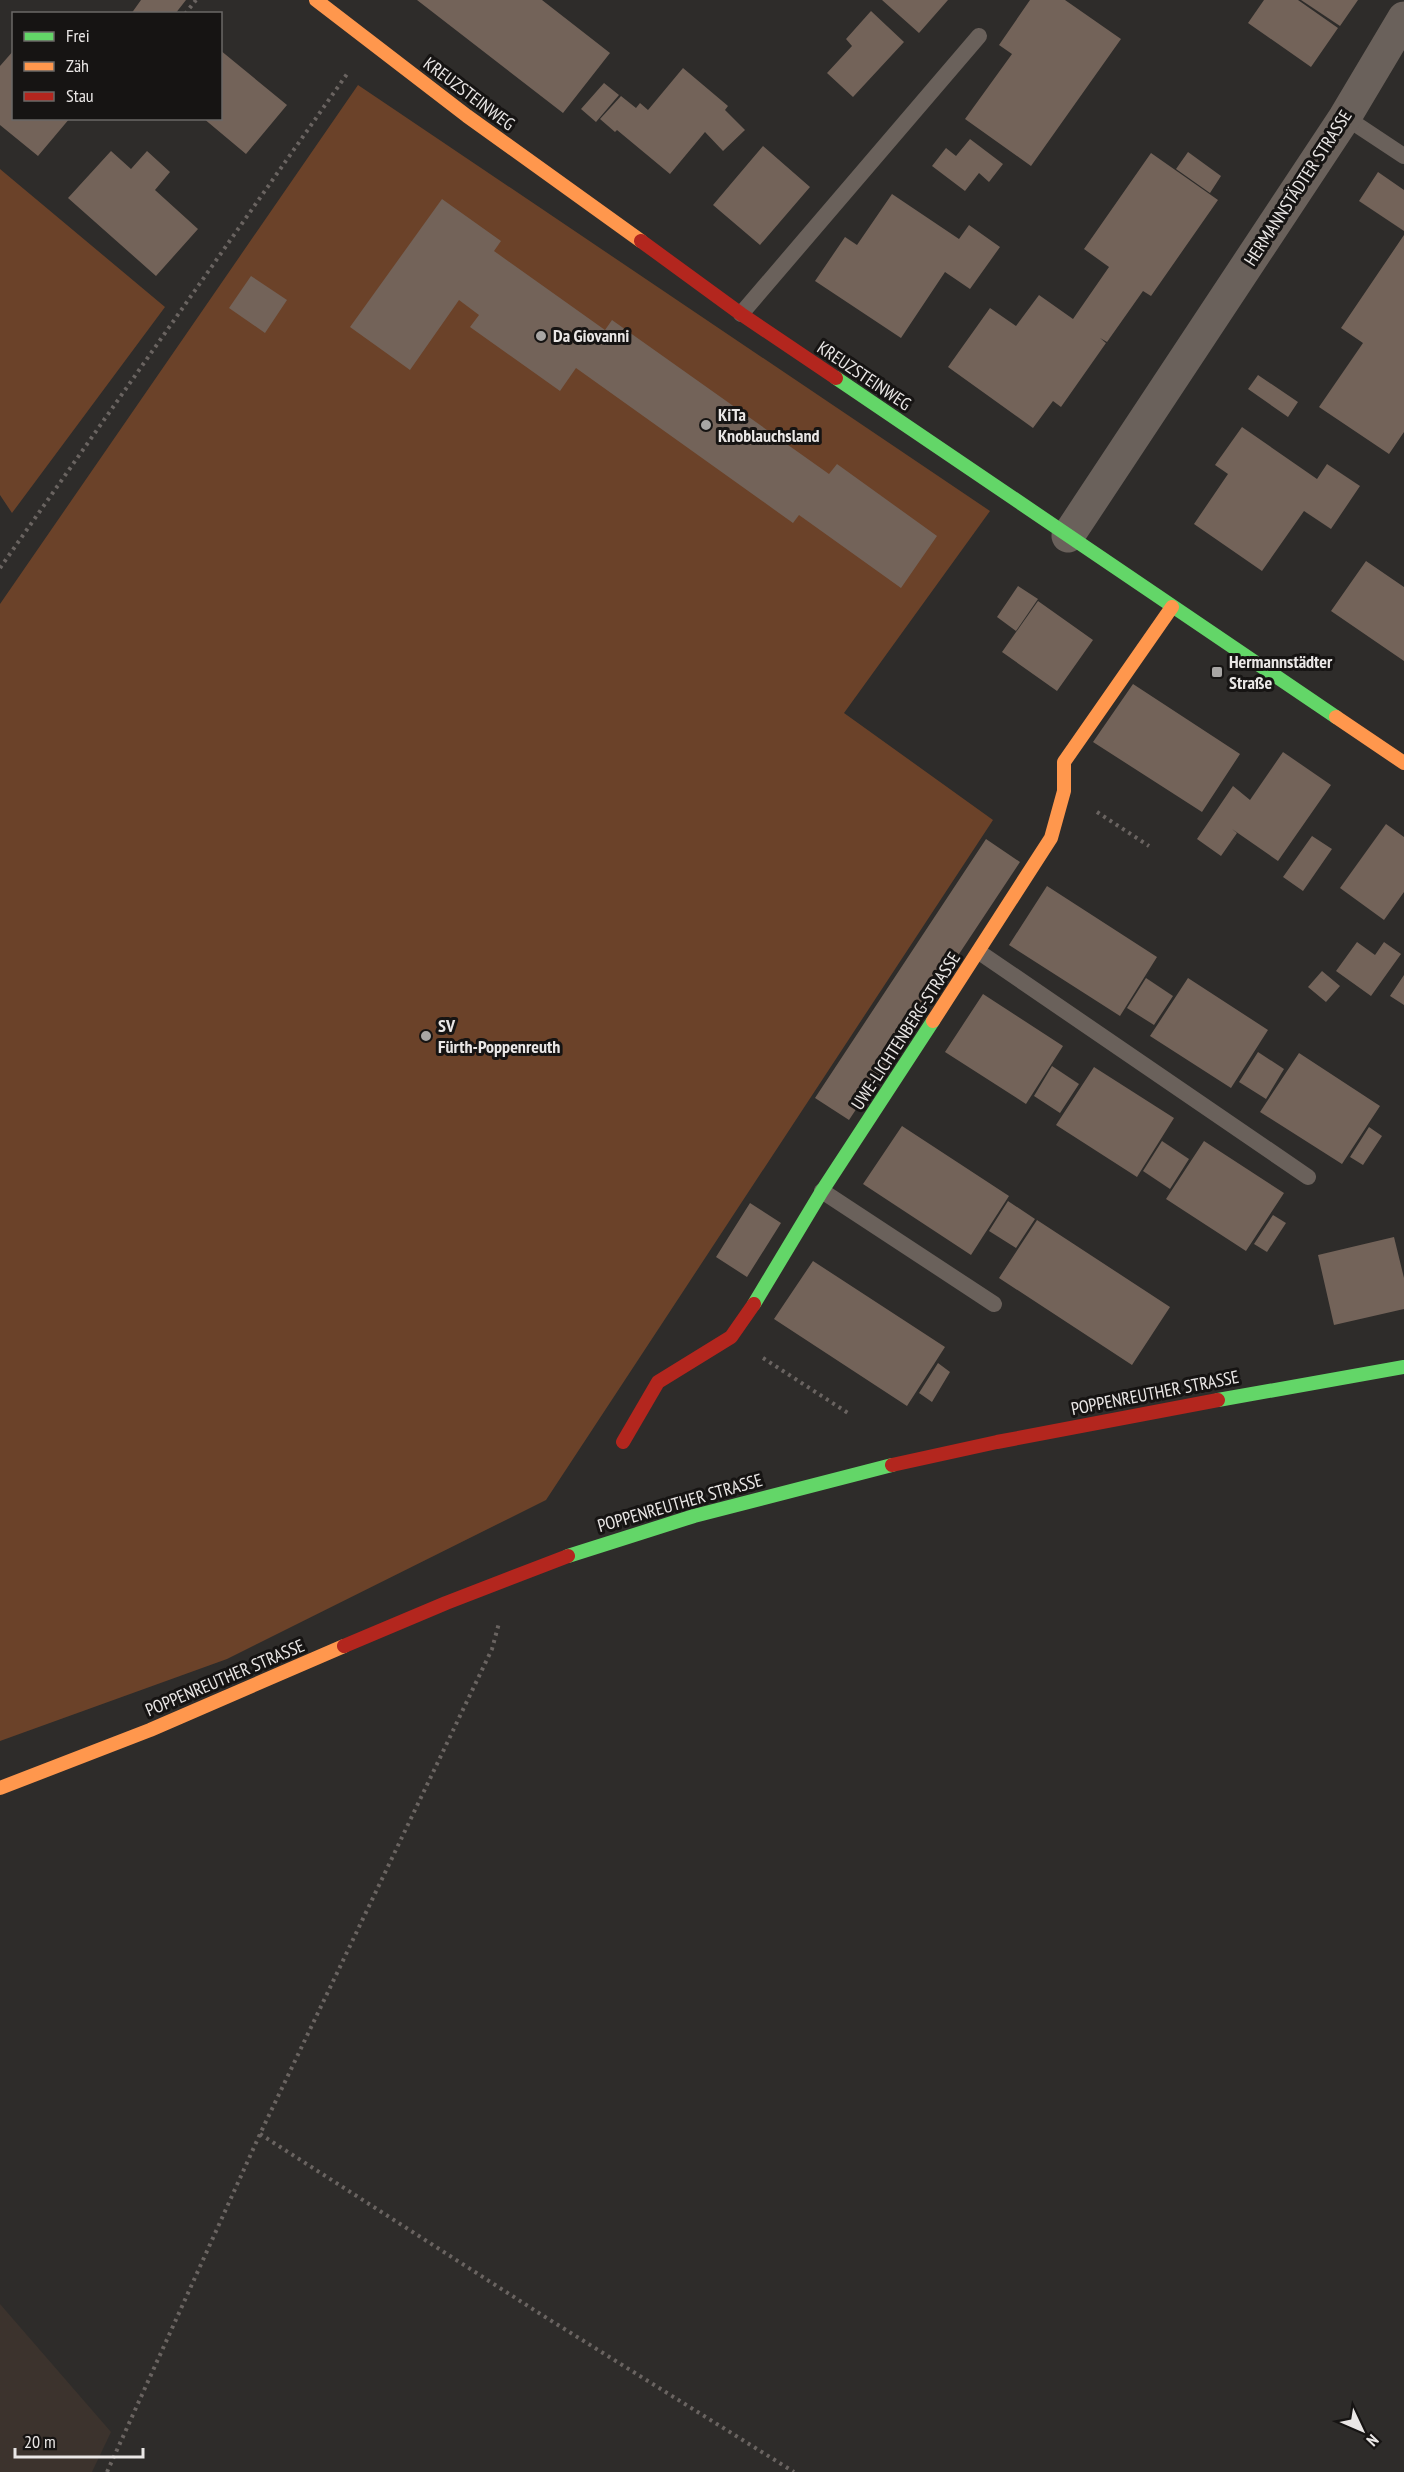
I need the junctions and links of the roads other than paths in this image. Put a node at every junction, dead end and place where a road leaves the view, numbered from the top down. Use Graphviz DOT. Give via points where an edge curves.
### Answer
graph roads {
  1 [pos="316,0"];
  2 [pos="1404,18"];
  3 [pos="979,36"];
  4 [pos="1345,117"];
  5 [pos="1404,156"];
  6 [pos="741,314"];
  7 [pos="1068,536"];
  8 [pos="1172,607"];
  9 [pos="1404,763"];
  10 [pos="979,952"];
  11 [pos="1308,1177"];
  12 [pos="822,1191"];
  13 [pos="994,1305"];
  14 [pos="1404,1367"];
  15 [pos="623,1442"];
  16 [pos="0,1788"];
  1 -- 6 [label="street, KREUZSTEINWEG" via="557,182"];
  2 -- 4 [label="street, HERMANNSTÄDTER STRASSE"];
  3 -- 6 [label="lane"];
  4 -- 5 [label="lane"];
  4 -- 7 [label="street, HERMANNSTÄDTER STRASSE"];
  6 -- 7 [label="street, KREUZSTEINWEG"];
  7 -- 8 [label="street, KREUZSTEINWEG"];
  8 -- 9 [label="street, KREUZSTEINWEG"];
  8 -- 10 [label="street, UWE-LICHTENBERG-STRASSE" via="1064,762 1064,791 1051,838"];
  10 -- 11 [label="lane"];
  10 -- 12 [label="street, UWE-LICHTENBERG-STRASSE"];
  12 -- 13 [label="lane"];
  12 -- 15 [label="street, UWE-LICHTENBERG-STRASSE" via="731,1337 658,1382"];
  14 -- 16 [label="street, POPPENREUTHER STRASSE" via="1151,1411 814,1484 640,1533 506,1580 111,1746"];
}
